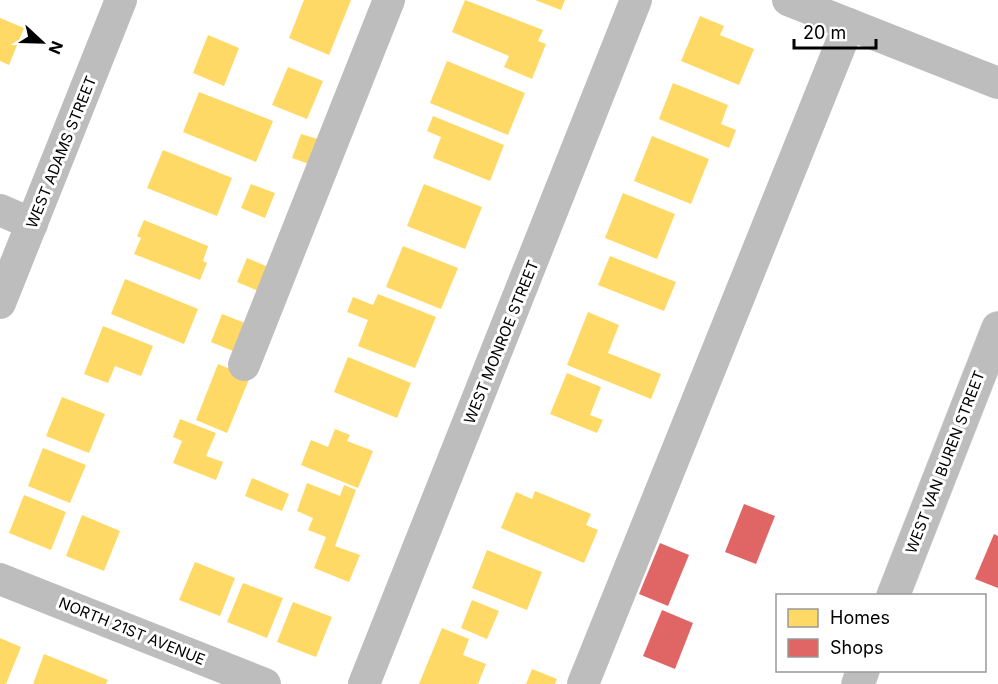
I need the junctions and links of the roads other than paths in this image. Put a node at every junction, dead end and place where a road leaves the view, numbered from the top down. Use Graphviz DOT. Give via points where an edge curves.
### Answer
graph roads {
  1 [pos="122,0"];
  2 [pos="389,0"];
  3 [pos="636,0"];
  4 [pos="788,0"];
  5 [pos="849,24"];
  6 [pos="998,84"];
  7 [pos="0,210"];
  8 [pos="32,224"];
  9 [pos="0,303"];
  10 [pos="998,328"];
  11 [pos="244,365"];
  12 [pos="0,579"];
  13 [pos="894,594"];
  14 [pos="265,684"];
  15 [pos="364,684"];
  16 [pos="583,684"];
  1 -- 8 [label="street, WEST ADAMS STREET"];
  2 -- 11 [label="street"];
  3 -- 15 [label="street, WEST MONROE STREET"];
  4 -- 5 [label="street"];
  5 -- 6 [label="street"];
  5 -- 16 [label="street"];
  7 -- 8 [label="street"];
  8 -- 9 [label="street, WEST ADAMS STREET"];
  10 -- 13 [label="main road, WEST VAN BUREN STREET"];
  12 -- 14 [label="street, NORTH 21ST AVENUE"];
}
